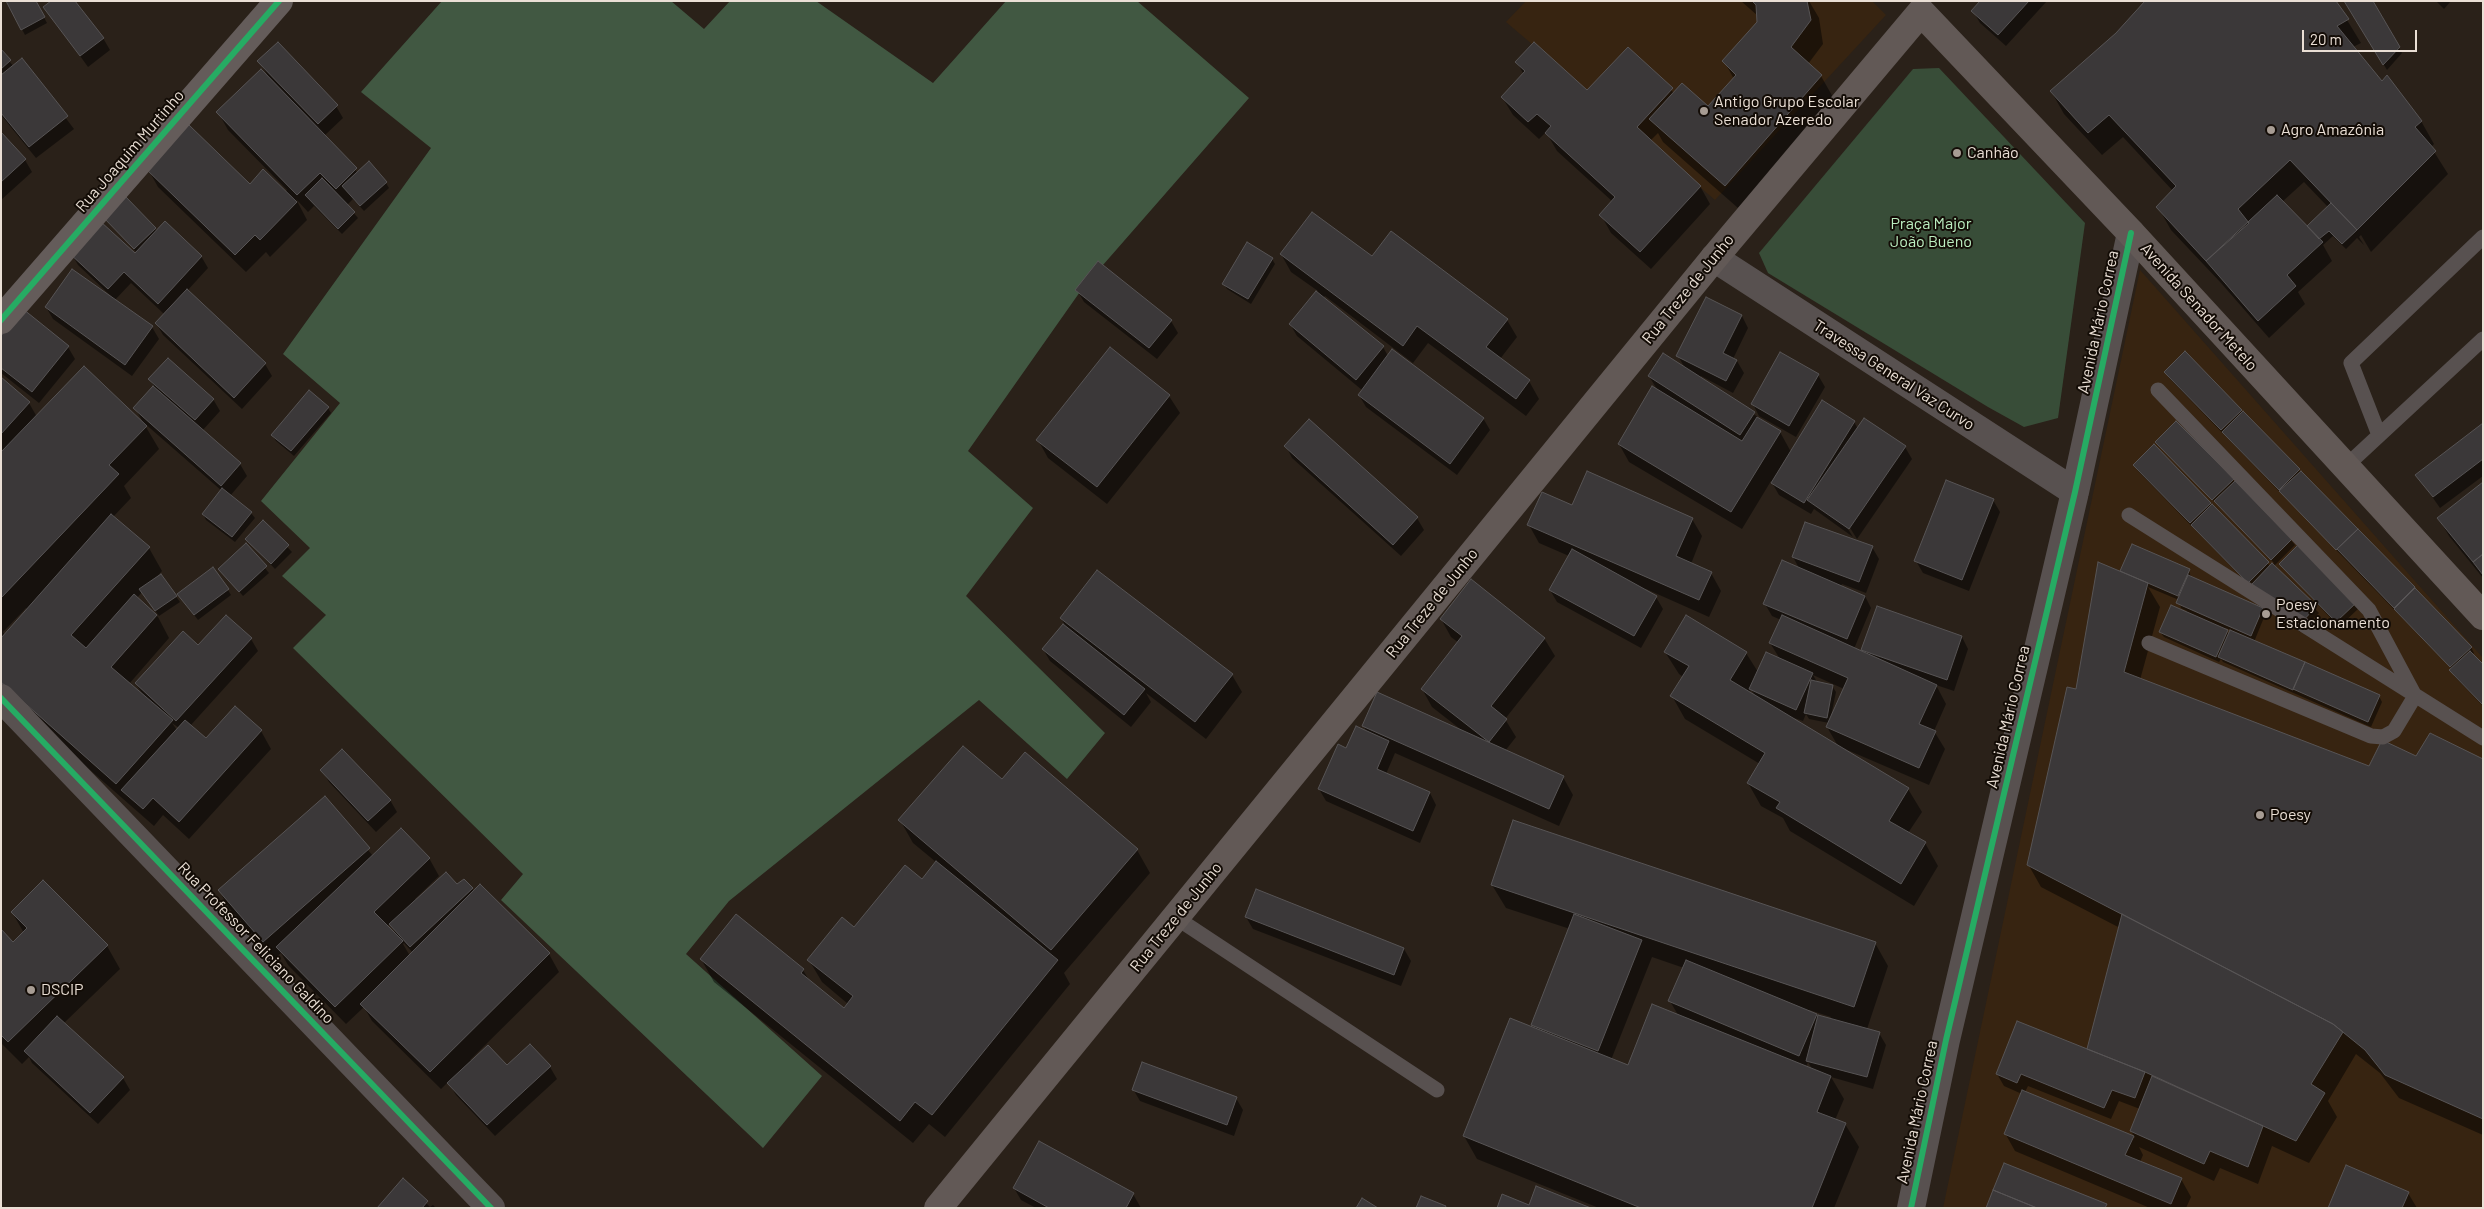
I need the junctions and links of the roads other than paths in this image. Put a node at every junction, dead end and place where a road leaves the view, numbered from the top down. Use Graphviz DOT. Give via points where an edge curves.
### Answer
graph roads {
  1 [pos="279,1"];
  2 [pos="1920,5"];
  3 [pos="2131,233"];
  4 [pos="2483,237"];
  5 [pos="1714,258"];
  6 [pos="1,320"];
  7 [pos="2483,339"];
  8 [pos="2158,390"];
  9 [pos="2379,435"];
  10 [pos="2346,467"];
  11 [pos="2075,492"];
  12 [pos="2129,515"];
  13 [pos="2483,616"];
  14 [pos="2149,643"];
  15 [pos="2415,696"];
  16 [pos="1,698"];
  17 [pos="2483,738"];
  18 [pos="1175,917"];
  19 [pos="1437,1090"];
  20 [pos="491,1208"];
  21 [pos="938,1208"];
  22 [pos="1911,1208"];
  1 -- 6 [label="street, Rua Joaquim Murtinho"];
  2 -- 3 [label="main road, Avenida Senador Metelo"];
  2 -- 5 [label="main road, Rua Treze de Junho"];
  3 -- 10 [label="main road, Avenida Senador Metelo"];
  3 -- 11 [label="street, Avenida Mário Correa"];
  4 -- 9 [label="lane" via="2351,363"];
  5 -- 11 [label="street, Travessa General Vaz Curvo"];
  5 -- 18 [label="main road, Rua Treze de Junho"];
  7 -- 9 [label="lane"];
  8 -- 15 [label="lane" via="2369,610"];
  9 -- 10 [label="lane"];
  10 -- 13 [label="main road, Avenida Senador Metelo"];
  11 -- 22 [label="street, Avenida Mário Correa" via="1946,1040"];
  12 -- 15 [label="lane"];
  14 -- 15 [label="lane" via="2371,736 2383,737 2394,731"];
  15 -- 17 [label="lane"];
  16 -- 20 [label="street, Rua Professor Feliciano Galdino"];
  18 -- 19 [label="lane"];
  18 -- 21 [label="main road, Rua Treze de Junho"];
}
